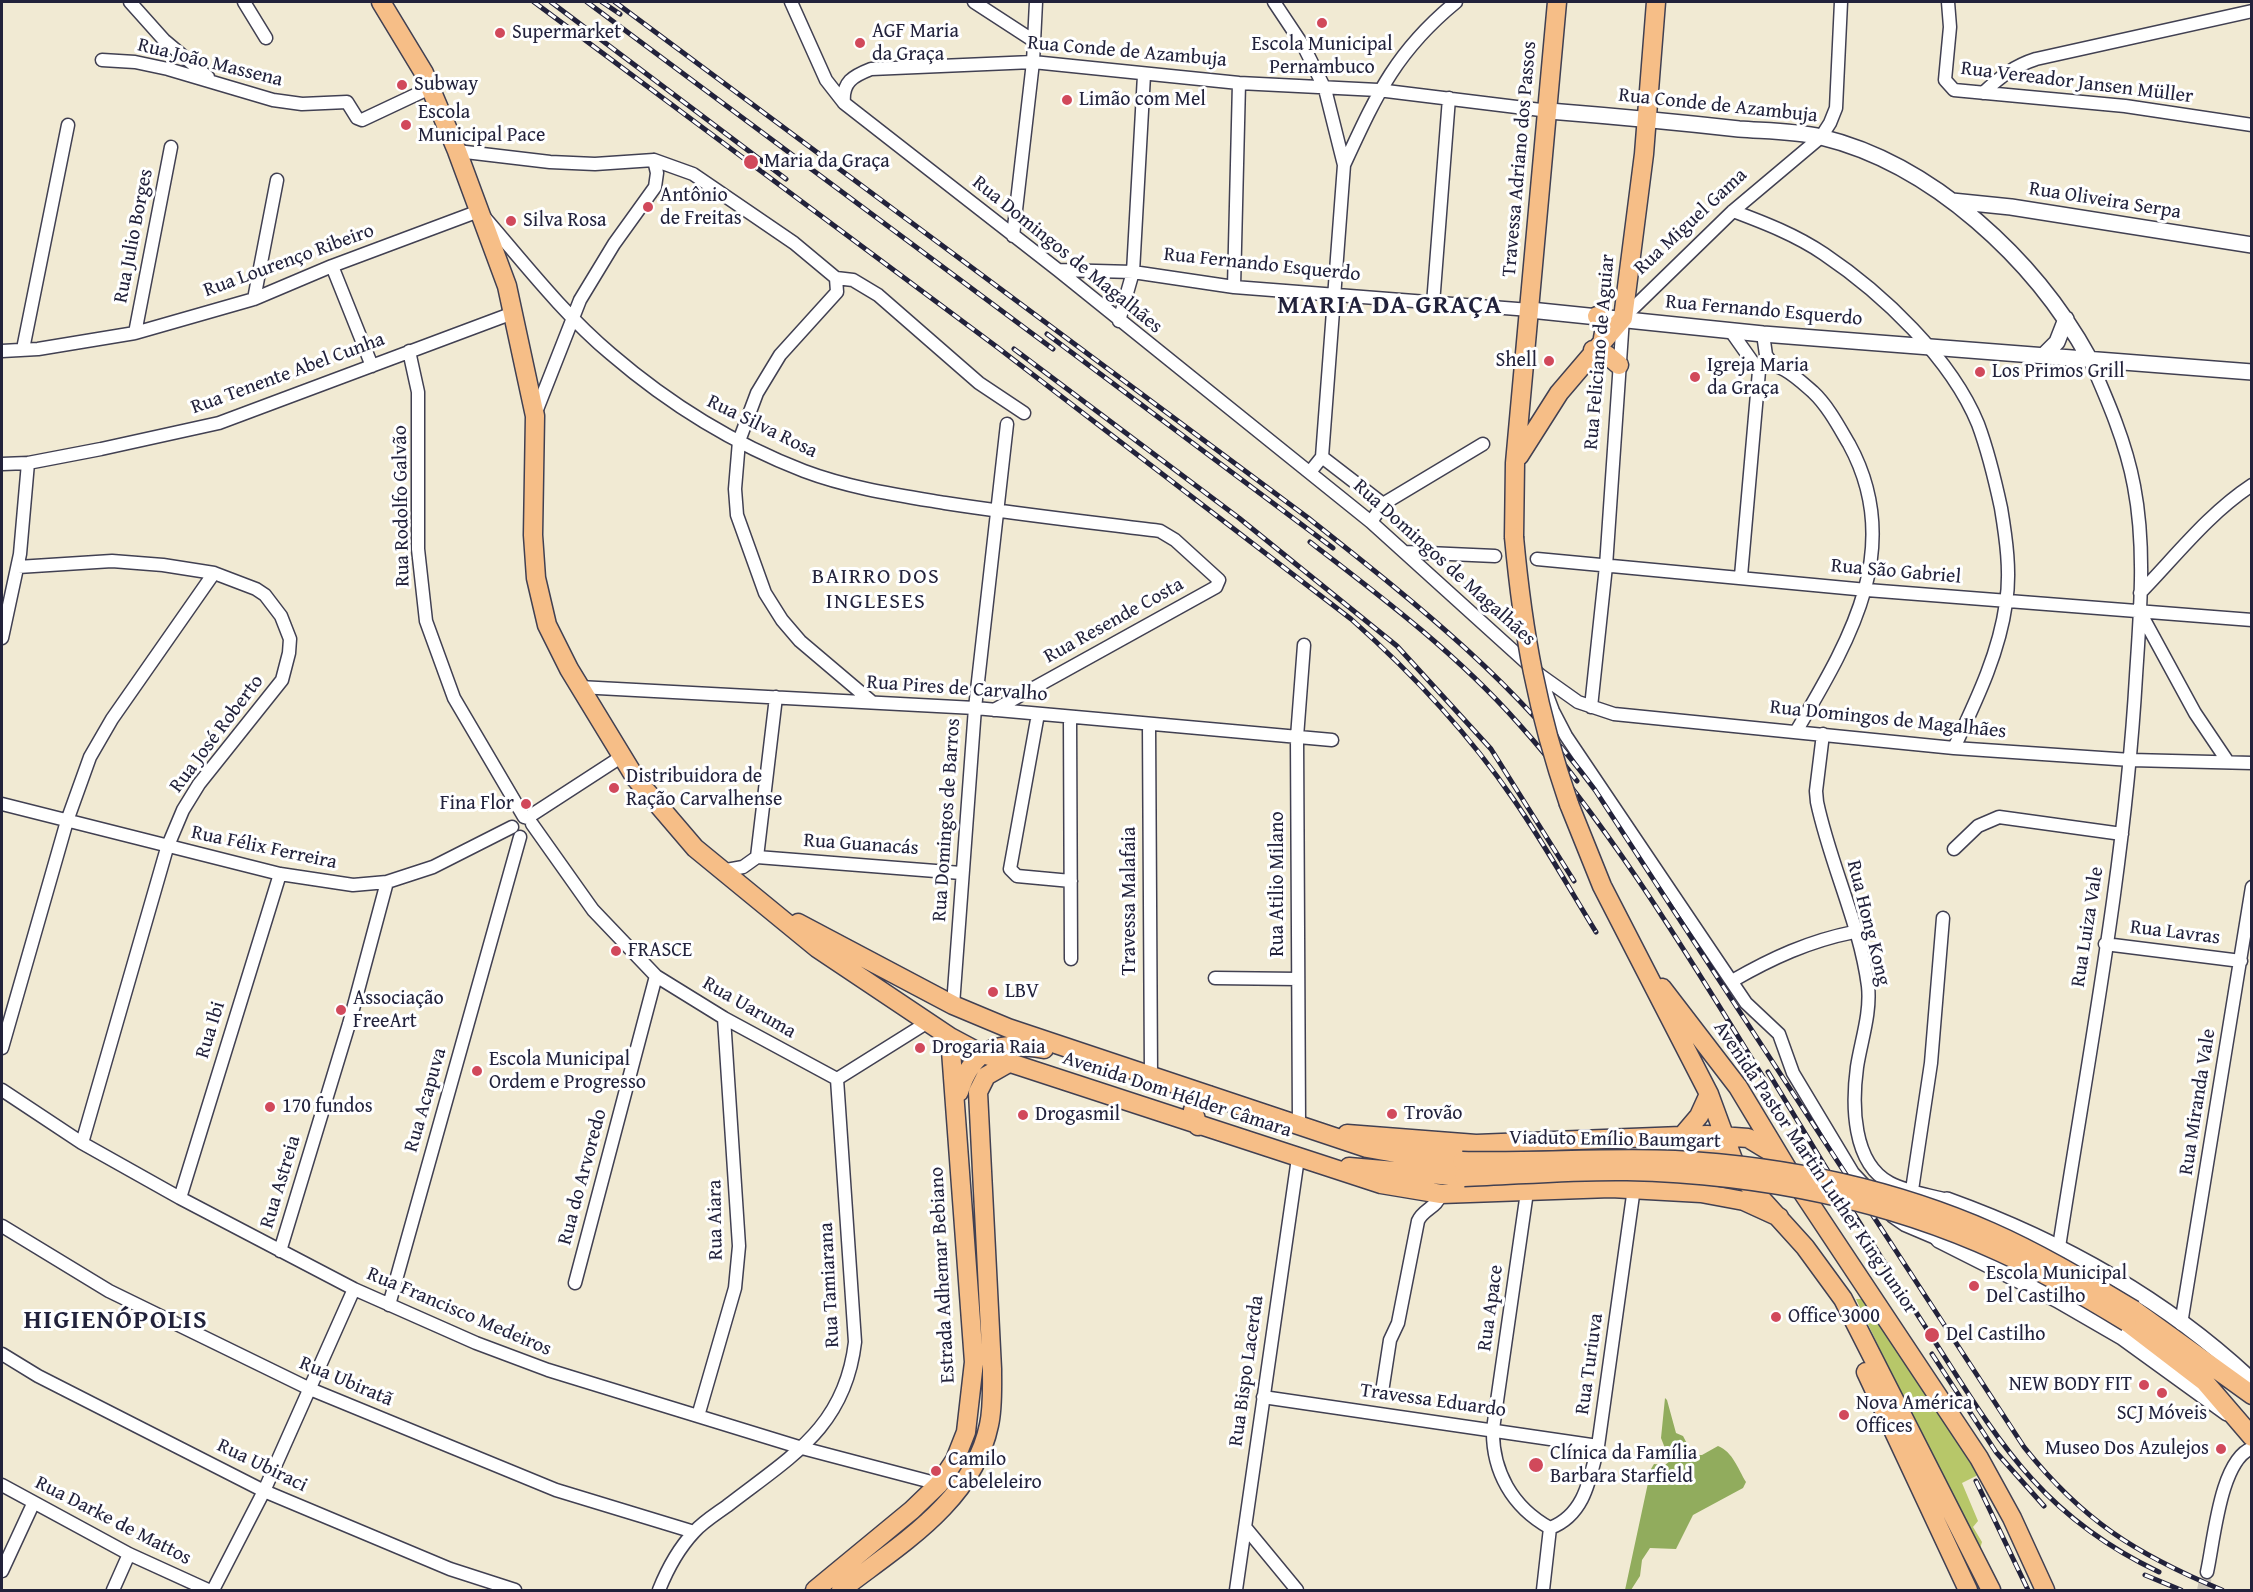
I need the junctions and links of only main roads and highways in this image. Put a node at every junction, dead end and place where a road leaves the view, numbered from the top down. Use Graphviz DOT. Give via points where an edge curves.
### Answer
graph roads {
  1 [pos="381,2"];
  2 [pos="1557,2"];
  3 [pos="1656,2"];
  4 [pos="1597,316"];
  5 [pos="1623,318"];
  6 [pos="1598,344"];
  7 [pos="1619,365"];
  8 [pos="1515,463"];
  9 [pos="773,911"];
  10 [pos="1630,942"];
  11 [pos="1643,966"];
  12 [pos="950,1037"];
  13 [pos="980,1053"];
  14 [pos="1007,1064"];
  15 [pos="1116,1066"];
  16 [pos="1738,1087"];
  17 [pos="1209,1095"];
  18 [pos="1709,1095"];
  19 [pos="957,1100"];
  20 [pos="1198,1126"];
  21 [pos="1322,1131"];
  22 [pos="1682,1136"];
  23 [pos="1724,1136"];
  24 [pos="1748,1138"];
  25 [pos="1782,1159"];
  26 [pos="1326,1165"];
  27 [pos="1463,1169"];
  28 [pos="1738,1173"];
  29 [pos="1791,1175"];
  30 [pos="1701,1193"];
  31 [pos="1779,1217"];
  32 [pos="1843,1299"];
  33 [pos="2131,1316"];
  34 [pos="2251,1381"];
  35 [pos="2252,1437"];
  36 [pos="815,1590"];
  37 [pos="841,1590"];
  38 [pos="1968,1590"];
  39 [pos="1991,1590"];
  40 [pos="2045,1590"];
  1 -- 9 [label="main road, Avenida Dom Hélder Câmara" via="430,88 507,286 535,416 533,536 536,578 548,625 621,757 672,823 722,871"];
  2 -- 8 [label="main road, Travessa Adriano dos Passos"];
  3 -- 5 [label="main road, Rua Feliciano de Aguiar" via="1648,119"];
  4 -- 6 [label="main road" via="1605,327"];
  5 -- 6 [label="main road, Rua Miguel Gama"];
  6 -- 7 [label="main road"];
  6 -- 8 [label="main road, Rua Miguel Gama" via="1540,419"];
  8 -- 10 [label="main road, Travessa Adriano dos Passos, bridge" via="1514,537 1526,642 1546,735 1584,843"];
  9 -- 12 [label="main road, Avenida Dom Hélder Câmara" via="817,948"];
  9 -- 15 [label="main road, Avenida Dom Hélder Câmara" via="953,1005"];
  10 -- 11 [label="main road, Avenida Pastor Martin Luther King Junior"];
  11 -- 16 [label="main road, Avenida Pastor Martin Luther King Junior"];
  11 -- 18 [label="main road, Avenida Pastor Martin Luther King Junior"];
  12 -- 13 [label="main road, Avenida Dom Hélder Câmara"];
  12 -- 19 [label="main road, Estrada Adhemar Bebiano"];
  13 -- 14 [label="main road, Avenida Dom Hélder Câmara"];
  13 -- 15 [label="main road" via="1026,1046"];
  13 -- 19 [label="main road" via="964,1074"];
  14 -- 20 [label="main road, Avenida Dom Hélder Câmara"];
  14 -- 37 [label="main road" via="986,1076 978,1092 992,1369 985,1439 968,1476 946,1505"];
  15 -- 17 [label="main road, Avenida Dom Hélder Câmara"];
  16 -- 24 [label="main road"];
  16 -- 25 [label="main road, Avenida Pastor Martin Luther King Junior"];
  17 -- 20 [label="main road" via="1193,1110"];
  17 -- 21 [label="main road, Avenida Dom Hélder Câmara"];
  18 -- 22 [label="main road" via="1699,1116"];
  18 -- 23 [label="main road, Avenida Pastor Martin Luther King Junior"];
  19 -- 36 [label="main road, Estrada Adhemar Bebiano" via="974,1362 966,1432 955,1460 939,1484"];
  20 -- 26 [label="main road, Avenida Dom Hélder Câmara"];
  21 -- 22 [label="main road, Avenida Dom Hélder Câmara" via="1476,1144"];
  21 -- 27 [label="main road, Avenida Dom Hélder Câmara" via="1367,1148"];
  22 -- 23 [label="main road, Avenida Dom Hélder Câmara"];
  22 -- 30 [label="main road" via="1704,1144 1716,1162 1716,1177"];
  23 -- 24 [label="main road, Avenida Dom Hélder Câmara"];
  23 -- 28 [label="main road, Avenida Pastor Martin Luther King Junior"];
  24 -- 25 [label="main road, Avenida Dom Hélder Câmara"];
  24 -- 28 [label="main road"];
  25 -- 29 [label="main road, Avenida Pastor Martin Luther King Junior"];
  26 -- 27 [label="main road, Avenida Dom Hélder Câmara"];
  26 -- 30 [label="main road, Avenida Dom Hélder Câmara" via="1381,1184 1441,1194 1634,1188"];
  27 -- 33 [label="main road, Viaduto Emílio Baumgart, bridge" via="1626,1171 1756,1181 1819,1191 1907,1215 2002,1252"];
  28 -- 30 [label="main road, Avenida Dom Hélder Câmara" via="1715,1189"];
  28 -- 31 [label="main road, Avenida Pastor Martin Luther King Junior"];
  29 -- 31 [label="main road" via="1768,1166 1757,1175"];
  29 -- 40 [label="main road, Avenida Pastor Martin Luther King Junior" via="1980,1458 2013,1518"];
  30 -- 31 [label="main road, Avenida Dom Hélder Câmara" via="1744,1201"];
  31 -- 32 [label="main road, Avenida Pastor Martin Luther King Junior"];
  32 -- 38 [label="main road, Avenida Pastor Martin Luther King Junior" via="1862,1363"];
  32 -- 39 [label="main road, Avenida Pastor Martin Luther King Junior"];
  33 -- 34 [label="main road"];
  33 -- 35 [label="main road" via="2190,1368"];
}
